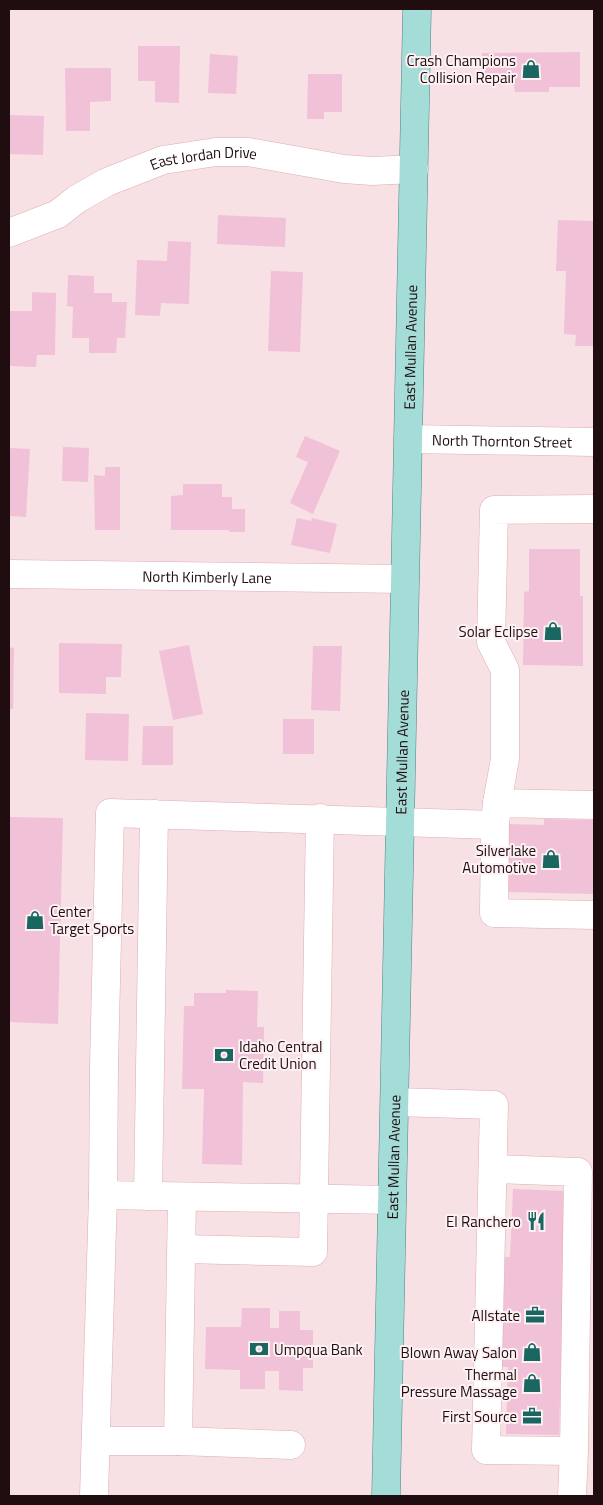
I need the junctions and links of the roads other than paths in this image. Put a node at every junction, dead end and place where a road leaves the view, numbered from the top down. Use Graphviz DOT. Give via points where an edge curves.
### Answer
graph roads {
  1 [pos="417,9"];
  2 [pos="414,169"];
  3 [pos="9,233"];
  4 [pos="408,439"];
  5 [pos="594,442"];
  6 [pos="594,509"];
  7 [pos="9,574"];
  8 [pos="405,579"];
  9 [pos="594,805"];
  10 [pos="154,814"];
  11 [pos="496,814"];
  12 [pos="320,818"];
  13 [pos="400,821"];
  14 [pos="594,914"];
  15 [pos="394,1102"];
  16 [pos="492,1169"];
  17 [pos="103,1195"];
  18 [pos="148,1196"];
  19 [pos="182,1197"];
  20 [pos="314,1199"];
  21 [pos="392,1200"];
  22 [pos="182,1249"];
  23 [pos="96,1440"];
  24 [pos="178,1441"];
  25 [pos="292,1445"];
  26 [pos="574,1451"];
  27 [pos="94,1496"];
  28 [pos="386,1496"];
  29 [pos="572,1496"];
  1 -- 2 [label="main road, East Mullan Avenue"];
  2 -- 3 [label="street, East Jordan Drive" via="344,169 248,152 216,152 163,160 107,182 58,214"];
  2 -- 4 [label="main road, East Mullan Avenue"];
  4 -- 5 [label="street, North Thornton Street"];
  4 -- 8 [label="main road, East Mullan Avenue"];
  6 -- 11 [label="street" via="494,510 491,642 505,670 506,760"];
  7 -- 8 [label="street, North Kimberly Lane"];
  8 -- 13 [label="main road, East Mullan Avenue"];
  9 -- 11 [label="street"];
  10 -- 12 [label="street"];
  10 -- 17 [label="street" via="110,813"];
  10 -- 18 [label="street"];
  11 -- 13 [label="street"];
  11 -- 14 [label="street" via="494,913"];
  12 -- 13 [label="street"];
  12 -- 20 [label="street"];
  13 -- 15 [label="main road, East Mullan Avenue"];
  15 -- 16 [label="street" via="494,1105"];
  15 -- 21 [label="main road, East Mullan Avenue"];
  16 -- 26 [label="street" via="578,1172"];
  16 -- 26 [label="street" via="486,1450"];
  17 -- 18 [label="street"];
  17 -- 23 [label="street"];
  18 -- 19 [label="street"];
  19 -- 20 [label="street"];
  19 -- 22 [label="street"];
  20 -- 21 [label="street"];
  20 -- 22 [label="street" via="313,1252"];
  21 -- 28 [label="main road, East Mullan Avenue"];
  22 -- 24 [label="street"];
  23 -- 24 [label="street"];
  23 -- 27 [label="street"];
  24 -- 25 [label="street"];
  26 -- 29 [label="street"];
}
